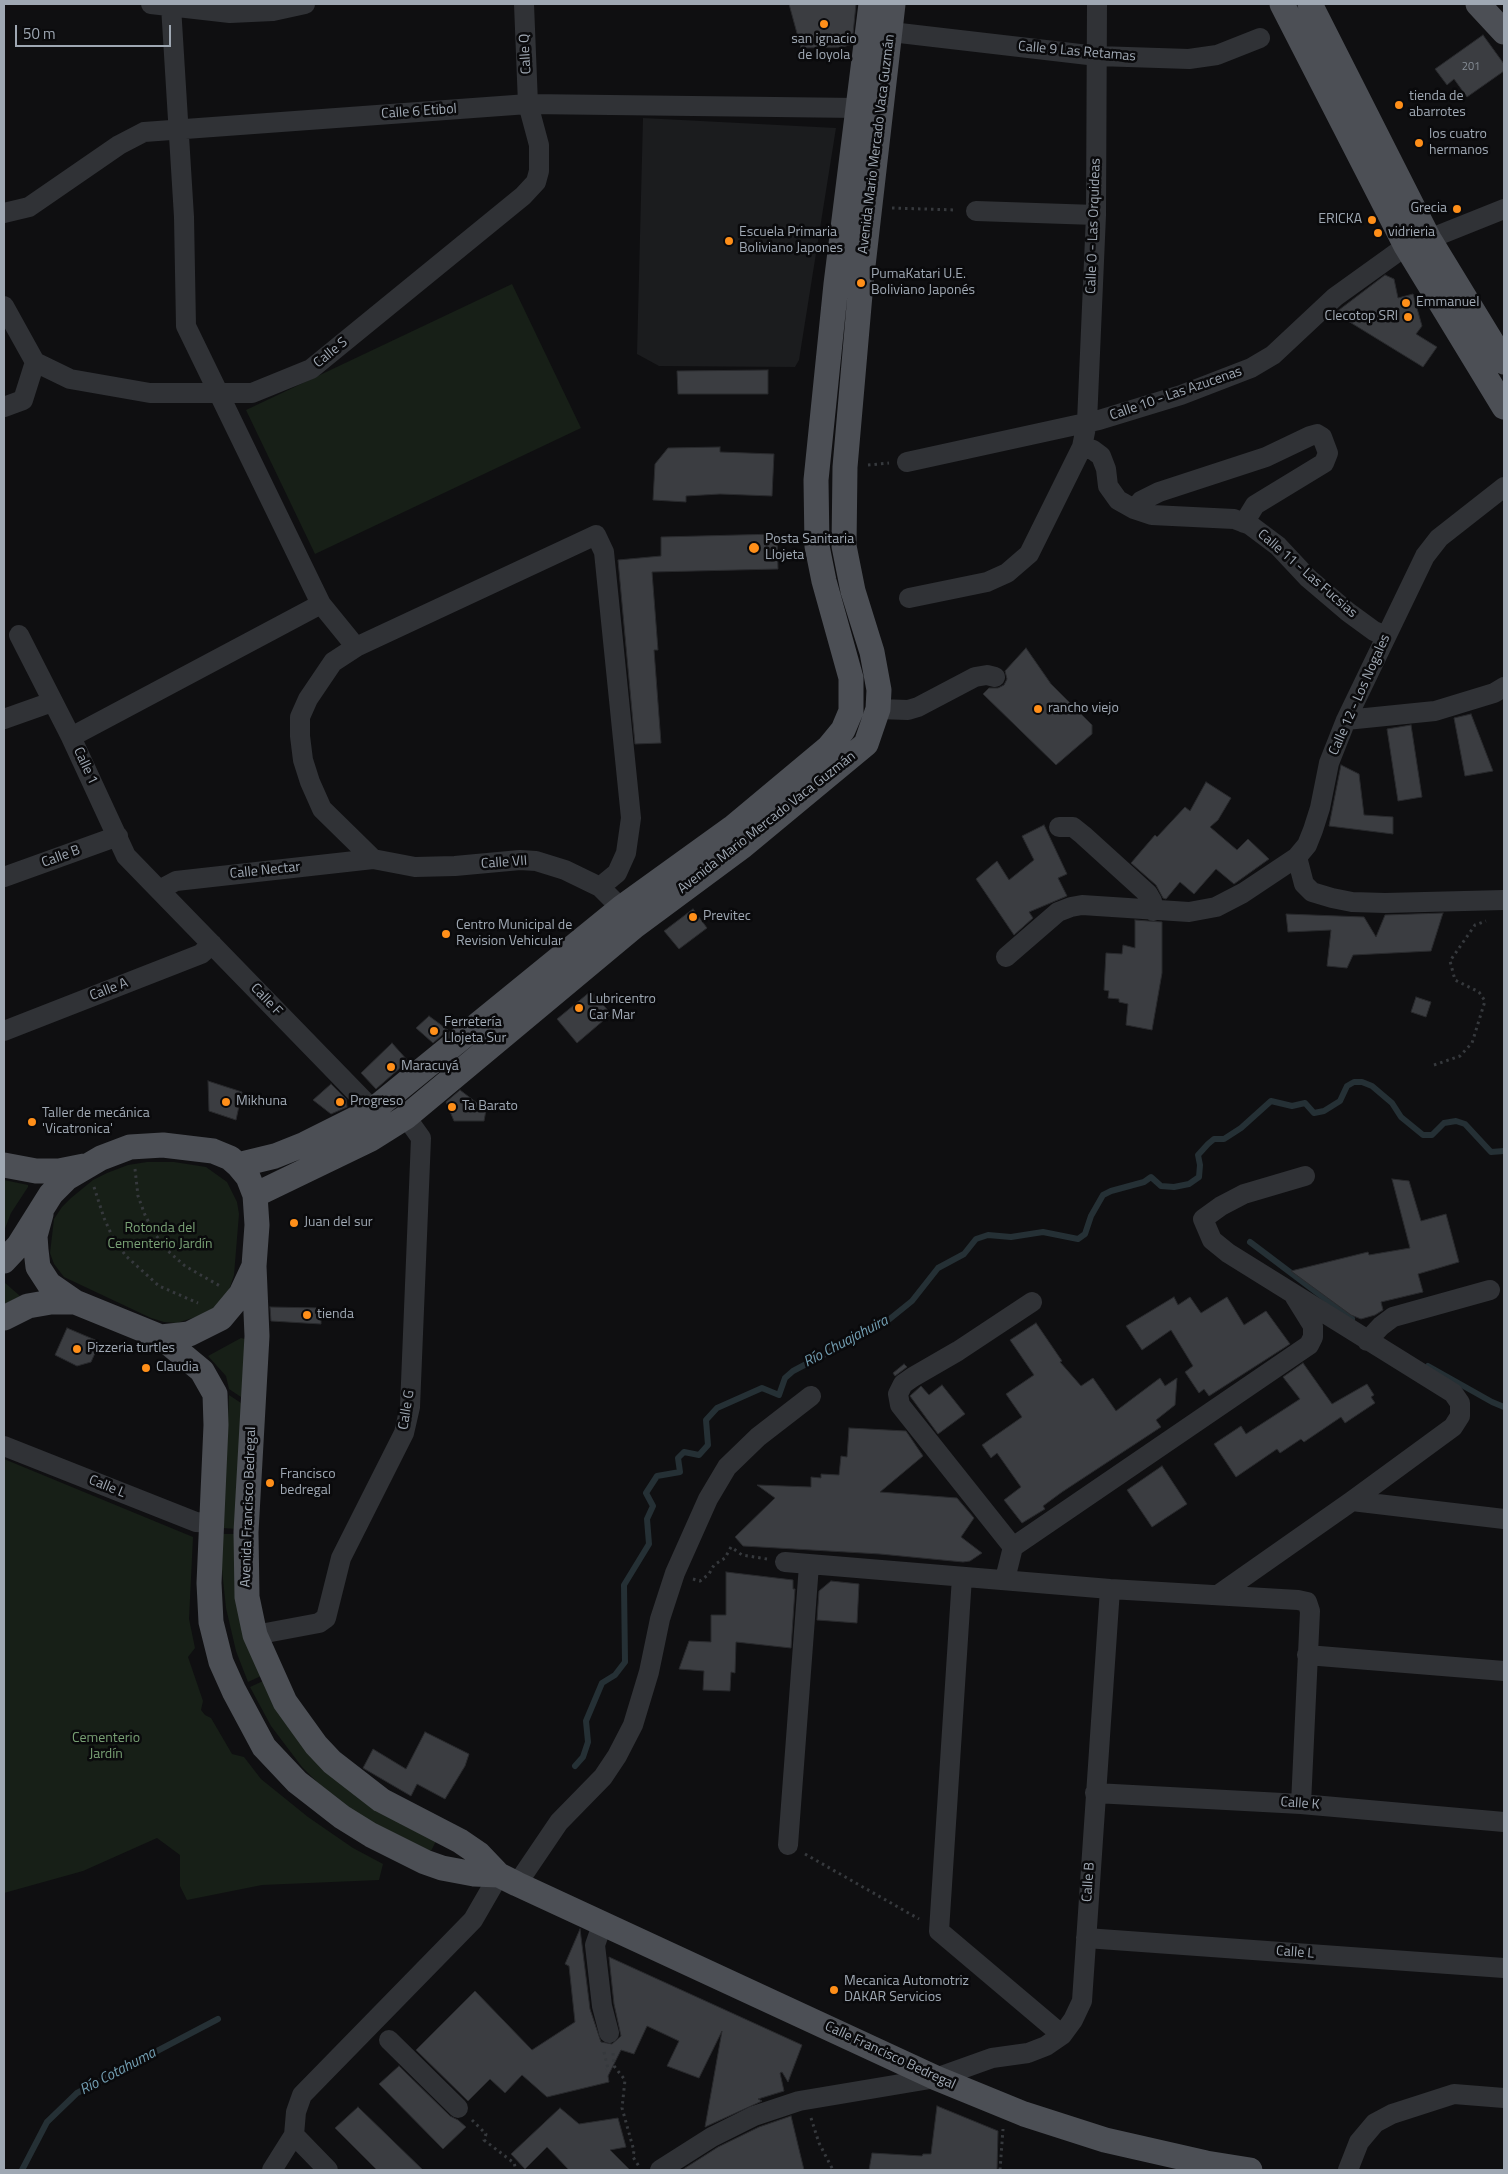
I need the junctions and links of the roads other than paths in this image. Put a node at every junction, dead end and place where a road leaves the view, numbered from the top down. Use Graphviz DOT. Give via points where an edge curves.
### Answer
graph roads {
  1 [pos="151,4"];
  2 [pos="305,4"];
  3 [pos="524,4"];
  4 [pos="871,4"];
  5 [pos="893,4"];
  6 [pos="1097,4"];
  7 [pos="1282,4"];
  8 [pos="1310,4"];
  9 [pos="1478,4"];
  10 [pos="171,6"];
  11 [pos="880,31"];
  12 [pos="1504,32"];
  13 [pos="1260,38"];
  14 [pos="1097,56"];
  15 [pos="528,104"];
  16 [pos="869,109"];
  17 [pos="178,129"];
  18 [pos="1504,209"];
  19 [pos="976,211"];
  20 [pos="4,213"];
  21 [pos="1096,215"];
  22 [pos="1418,242"];
  23 [pos="4,306"];
  24 [pos="35,362"];
  25 [pos="1504,362"];
  26 [pos="825,392"];
  27 [pos="219,394"];
  28 [pos="850,394"];
  29 [pos="4,407"];
  30 [pos="1504,407"];
  31 [pos="1087,422"];
  32 [pos="1082,447"];
  33 [pos="907,462"];
  34 [pos="1504,488"];
  35 [pos="1134,509"];
  36 [pos="1244,523"];
  37 [pos="909,598"];
  38 [pos="321,604"];
  39 [pos="862,618"];
  40 [pos="836,626"];
  41 [pos="19,635"];
  42 [pos="1386,636"];
  43 [pos="356,647"];
  44 [pos="996,677"];
  45 [pos="1504,687"];
  46 [pos="52,702"];
  47 [pos="878,708"];
  48 [pos="4,719"];
  49 [pos="1346,720"];
  50 [pos="71,737"];
  51 [pos="1058,827"];
  52 [pos="118,836"];
  53 [pos="1297,857"];
  54 [pos="373,859"];
  55 [pos="4,877"];
  56 [pos="600,887"];
  57 [pos="159,890"];
  58 [pos="1501,900"];
  59 [pos="1153,911"];
  60 [pos="628,917"];
  61 [pos="212,944"];
  62 [pos="1006,957"];
  63 [pos="4,1031"];
  64 [pos="373,1110"];
  65 [pos="406,1117"];
  66 [pos="238,1164"];
  67 [pos="4,1165"];
  68 [pos="1306,1176"];
  69 [pos="91,1181"];
  70 [pos="254,1195"];
  71 [pos="40,1214"];
  72 [pos="4,1262"];
  73 [pos="254,1266"];
  74 [pos="49,1284"];
  75 [pos="1490,1290"];
  76 [pos="1291,1291"];
  77 [pos="75,1302"];
  78 [pos="1032,1302"];
  79 [pos="4,1318"];
  80 [pos="161,1338"];
  81 [pos="1367,1341"];
  82 [pos="811,1396"];
  83 [pos="4,1446"];
  84 [pos="1352,1501"];
  85 [pos="1504,1519"];
  86 [pos="212,1523"];
  87 [pos="1013,1547"];
  88 [pos="785,1562"];
  89 [pos="809,1565"];
  90 [pos="962,1577"];
  91 [pos="1006,1579"];
  92 [pos="1110,1589"];
  93 [pos="1218,1595"];
  94 [pos="255,1635"];
  95 [pos="1307,1655"];
  96 [pos="1504,1672"];
  97 [pos="1095,1793"];
  98 [pos="1300,1804"];
  99 [pos="1504,1822"];
  100 [pos="788,1845"];
  101 [pos="508,1880"];
  102 [pos="545,1898"];
  103 [pos="602,1925"];
  104 [pos="1086,1938"];
  105 [pos="1504,1968"];
  106 [pos="1062,2035"];
  107 [pos="389,2040"];
  108 [pos="606,2040"];
  109 [pos="936,2078"];
  110 [pos="1504,2098"];
  111 [pos="458,2108"];
  112 [pos="294,2134"];
  113 [pos="272,2170"];
  114 [pos="328,2170"];
  115 [pos="660,2170"];
  116 [pos="1250,2170"];
  117 [pos="1348,2170"];
  1 -- 10 [label="street"];
  2 -- 10 [label="street" via="273,11 230,13"];
  3 -- 15 [label="street, Calle Q"];
  4 -- 11 [label="main road, Avenida Mario Mercado Vaca Guzmán"];
  5 -- 11 [label="main road, Avenida Mario Mercado Vaca Guzmán"];
  6 -- 14 [label="street, Calle O - Las Orquideas"];
  7 -- 22 [label="main road"];
  8 -- 22 [label="main road"];
  9 -- 12 [label="main road"];
  10 -- 17 [label="street"];
  11 -- 14 [label="street, Calle 9 Las Retamas"];
  11 -- 16 [label="main road, Avenida Mario Mercado Vaca Guzmán"];
  13 -- 14 [label="street, Calle 9 Las Retamas" via="1217,55 1189,59"];
  14 -- 21 [label="street, Calle O - Las Orquideas"];
  15 -- 16 [label="street, Calle 6 Etibol"];
  15 -- 17 [label="street, Calle 6 Etibol"];
  15 -- 27 [label="street, Calle S" via="539,145 539,171 536,182 523,196 311,369 252,393"];
  16 -- 26 [label="main road, Avenida Mario Mercado Vaca Guzmán"];
  16 -- 28 [label="main road, Avenida Mario Mercado Vaca Guzmán" via="869,208"];
  17 -- 20 [label="street, Calle 6 Etibol" via="144,132 119,145 29,207"];
  17 -- 27 [label="street" via="186,326"];
  18 -- 22 [label="street, Calle 10 - Las Azucenas"];
  19 -- 21 [label="street"];
  21 -- 31 [label="street, Calle O - Las Orquideas"];
  22 -- 25 [label="main road"];
  22 -- 30 [label="main road"];
  22 -- 31 [label="street, Calle 10 - Las Azucenas" via="1335,297 1273,355 1251,368 1181,395"];
  23 -- 24 [label="street"];
  24 -- 27 [label="street, Calle S" via="70,380 150,393"];
  24 -- 29 [label="street" via="23,400"];
  26 -- 28 [label="main road"];
  26 -- 40 [label="main road, Avenida Mario Mercado Vaca Guzmán" via="816,480 817,546"];
  27 -- 38 [label="street"];
  28 -- 39 [label="main road, Avenida Mario Mercado Vaca Guzmán" via="844,546"];
  31 -- 32 [label="street, Calle O - Las Orquideas"];
  31 -- 33 [label="street, Calle 10 - Las Azucenas"];
  32 -- 35 [label="street, Calle 11 - Las Fucsias" via="1101,456 1108,486 1118,500"];
  32 -- 37 [label="street, Calle O - Las Orquideas" via="1029,554 1007,574 987,582"];
  34 -- 42 [label="street, Calle 12 - Los Nogales" via="1439,538 1424,556"];
  35 -- 36 [label="street, Calle 11 - Las Fucsias" via="1152,515 1234,519"];
  35 -- 36 [label="street" via="1141,501 1159,492 1266,457 1310,436 1317,434 1322,437 1328,453 1324,464 1255,505"];
  36 -- 42 [label="street, Calle 11 - Las Fucsias" via="1263,533 1348,612"];
  38 -- 43 [label="street"];
  38 -- 50 [label="street"];
  39 -- 40 [label="main road"];
  39 -- 47 [label="main road, Avenida Mario Mercado Vaca Guzmán" via="877,680"];
  40 -- 60 [label="main road, Avenida Mario Mercado Vaca Guzmán" via="851,678 851,711 843,730 830,747"];
  41 -- 46 [label="street, Calle 1"];
  42 -- 49 [label="street, Calle 12 - Los Nogales"];
  43 -- 54 [label="street" via="333,662 308,699 300,717 300,736 303,760 322,809"];
  43 -- 56 [label="street" via="596,535 604,552 631,818 626,853 617,873"];
  44 -- 47 [label="street" via="975,677 918,708"];
  45 -- 49 [label="street" via="1435,711"];
  46 -- 48 [label="street"];
  46 -- 50 [label="street, Calle 1"];
  47 -- 60 [label="main road, Avenida Mario Mercado Vaca Guzmán" via="866,744 848,761 743,846"];
  49 -- 53 [label="street, Calle 12 - Los Nogales" via="1329,763 1313,830"];
  50 -- 52 [label="street, Calle 1"];
  51 -- 59 [label="street" via="1073,827 1083,835 1148,894"];
  52 -- 55 [label="street, Calle B"];
  52 -- 57 [label="street, Calle 1" via="126,856"];
  53 -- 58 [label="street" via="1304,884 1312,892 1332,898 1385,903"];
  53 -- 59 [label="street, Calle 12 - Los Nogales" via="1216,907 1188,912"];
  54 -- 56 [label="street, Calle VII" via="415,867 536,861 565,870"];
  54 -- 57 [label="street, Calle Nectar" via="176,881"];
  56 -- 60 [label="street, Calle VII"];
  57 -- 61 [label="street, Calle F"];
  59 -- 62 [label="street, Calle 12 - Los Nogales" via="1089,905 1071,907 1058,912"];
  60 -- 64 [label="main road, Avenida Mario Mercado Vaca Guzmán"];
  60 -- 65 [label="main road, Avenida Mario Mercado Vaca Guzmán"];
  61 -- 63 [label="street, Calle A" via="201,954"];
  61 -- 64 [label="street, Calle F"];
  64 -- 65 [label="main road"];
  64 -- 66 [label="main road, Avenida Mario Mercado Vaca Guzmán" via="305,1144 275,1156"];
  65 -- 70 [label="main road, Avenida Mario Mercado Vaca Guzmán" via="371,1139"];
  65 -- 94 [label="street, Calle G" via="421,1138 410,1408 404,1433 341,1558 326,1618 319,1623"];
  66 -- 69 [label="main road" via="213,1151 163,1145 130,1148 101,1158"];
  66 -- 70 [label="main road"];
  67 -- 69 [label="main road" via="59,1171"];
  68 -- 76 [label="street" via="1244,1194 1203,1219 1212,1240"];
  69 -- 71 [label="main road" via="50,1194"];
  70 -- 73 [label="main road" via="257,1224"];
  71 -- 72 [label="main road"];
  71 -- 74 [label="main road" via="35,1236 38,1266"];
  72 -- 74 [label="main road"];
  73 -- 80 [label="main road" via="241,1294 221,1318 189,1334"];
  73 -- 94 [label="main road, Avenida Francisco Bedregal" via="257,1336 246,1532 247,1597"];
  74 -- 77 [label="main road"];
  75 -- 81 [label="street" via="1393,1317"];
  76 -- 81 [label="street"];
  76 -- 87 [label="street" via="1313,1326 1313,1337 1305,1349"];
  77 -- 79 [label="main road" via="28,1306"];
  77 -- 80 [label="main road"];
  78 -- 87 [label="street" via="912,1377 898,1394 900,1405"];
  80 -- 86 [label="main road, Avenida Francisco Bedregal" via="202,1371 215,1394"];
  81 -- 84 [label="street" via="1454,1394 1460,1403 1460,1416 1453,1427"];
  82 -- 101 [label="street" via="758,1437 727,1467 708,1499 675,1573 660,1619 650,1672 633,1725 617,1756 603,1777"];
  83 -- 86 [label="street, Calle L" via="196,1522"];
  84 -- 85 [label="street"];
  84 -- 93 [label="street"];
  86 -- 101 [label="main road, Avenida Francisco Bedregal" via="208,1583 221,1662 264,1747 297,1782 371,1835 442,1868"];
  87 -- 91 [label="street"];
  88 -- 89 [label="street"];
  89 -- 90 [label="street"];
  89 -- 100 [label="street"];
  90 -- 91 [label="street"];
  90 -- 106 [label="street" via="939,1931"];
  91 -- 92 [label="street"];
  92 -- 93 [label="street"];
  92 -- 97 [label="street, Calle B"];
  93 -- 95 [label="street" via="1307,1602 1310,1611"];
  94 -- 101 [label="main road, Avenida Francisco Bedregal" via="285,1702 332,1762 381,1800 460,1841"];
  95 -- 96 [label="street"];
  95 -- 98 [label="street"];
  97 -- 98 [label="street, Calle K"];
  97 -- 104 [label="street, Calle B"];
  98 -- 99 [label="street, Calle K"];
  101 -- 102 [label="main road, Avenida Francisco Bedregal"];
  101 -- 112 [label="street" via="302,2095"];
  102 -- 103 [label="main road, Calle Francisco Bedregal"];
  103 -- 108 [label="street" via="595,1945"];
  103 -- 109 [label="main road, Calle Francisco Bedregal"];
  104 -- 105 [label="street, Calle L"];
  104 -- 106 [label="street, Calle B" via="1082,2001"];
  106 -- 109 [label="street, Calle B" via="1028,2053 992,2058"];
  107 -- 111 [label="street"];
  109 -- 115 [label="street, Calle B" via="799,2101 763,2113 712,2137"];
  109 -- 116 [label="main road, Calle Francisco Bedregal" via="1024,2114 1105,2140"];
  110 -- 117 [label="street" via="1454,2094 1392,2114 1375,2123 1359,2142"];
  112 -- 113 [label="street"];
  112 -- 114 [label="street"];
}
